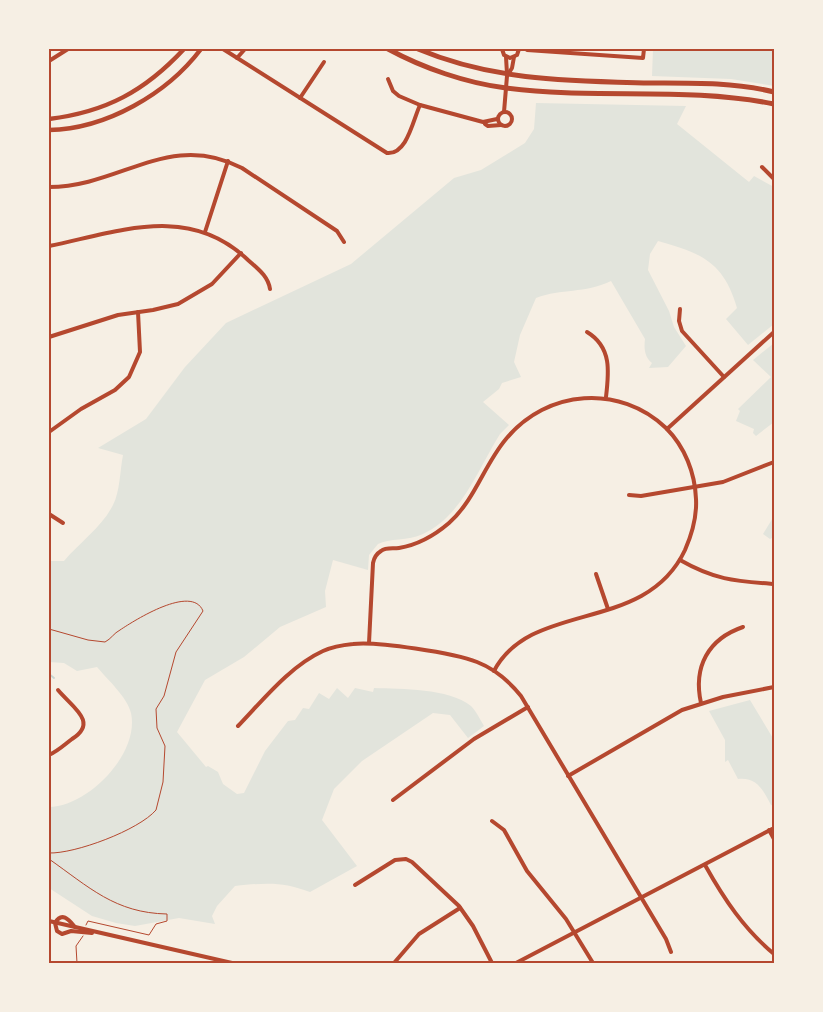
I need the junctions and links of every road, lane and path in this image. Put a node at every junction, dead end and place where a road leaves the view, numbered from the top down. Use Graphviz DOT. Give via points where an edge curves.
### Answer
graph roads {
  1 [pos="68,49"];
  2 [pos="184,49"];
  3 [pos="201,49"];
  4 [pos="223,49"];
  5 [pos="245,49"];
  6 [pos="388,49"];
  7 [pos="418,49"];
  8 [pos="502,49"];
  9 [pos="519,49"];
  10 [pos="644,49"];
  11 [pos="527,50"];
  12 [pos="539,50"];
  13 [pos="506,57"];
  14 [pos="514,57"];
  15 [pos="237,58"];
  16 [pos="49,61"];
  17 [pos="324,62"];
  18 [pos="507,76"];
  19 [pos="388,79"];
  20 [pos="505,88"];
  21 [pos="774,92"];
  22 [pos="300,98"];
  23 [pos="774,104"];
  24 [pos="420,105"];
  25 [pos="504,112"];
  26 [pos="49,119"];
  27 [pos="497,119"];
  28 [pos="483,122"];
  29 [pos="501,125"];
  30 [pos="49,130"];
  31 [pos="228,161"];
  32 [pos="762,167"];
  33 [pos="774,179"];
  34 [pos="49,187"];
  35 [pos="205,232"];
  36 [pos="344,242"];
  37 [pos="49,246"];
  38 [pos="241,253"];
  39 [pos="270,289"];
  40 [pos="680,309"];
  41 [pos="138,312"];
  42 [pos="586,332"];
  43 [pos="774,332"];
  44 [pos="49,337"];
  45 [pos="724,377"];
  46 [pos="606,397"];
  47 [pos="667,429"];
  48 [pos="49,432"];
  49 [pos="774,462"];
  50 [pos="695,487"];
  51 [pos="629,495"];
  52 [pos="49,514"];
  53 [pos="63,523"];
  54 [pos="680,560"];
  55 [pos="596,574"];
  56 [pos="774,584"];
  57 [pos="608,609"];
  58 [pos="743,627"];
  59 [pos="49,629"];
  60 [pos="369,643"];
  61 [pos="494,670"];
  62 [pos="774,687"];
  63 [pos="58,690"];
  64 [pos="701,703"];
  65 [pos="528,707"];
  66 [pos="238,726"];
  67 [pos="49,755"];
  68 [pos="568,776"];
  69 [pos="393,800"];
  70 [pos="492,821"];
  71 [pos="774,828"];
  72 [pos="770,830"];
  73 [pos="774,839"];
  74 [pos="49,853"];
  75 [pos="49,859"];
  76 [pos="705,865"];
  77 [pos="355,886"];
  78 [pos="642,898"];
  79 [pos="460,908"];
  80 [pos="49,921"];
  81 [pos="167,921"];
  82 [pos="55,923"];
  83 [pos="168,924"];
  84 [pos="49,927"];
  85 [pos="76,928"];
  86 [pos="56,929"];
  87 [pos="84,932"];
  88 [pos="574,934"];
  89 [pos="671,952"];
  90 [pos="774,954"];
  91 [pos="77,963"];
  92 [pos="232,963"];
  93 [pos="394,963"];
  94 [pos="492,963"];
  95 [pos="516,963"];
  96 [pos="593,963"];
  1 -- 16 [label="street"];
  2 -- 26 [label="street" via="162,71 124,98 86,112"];
  3 -- 30 [label="street" via="174,77 122,111 88,124"];
  4 -- 15 [label="street"];
  5 -- 15 [label="street"];
  6 -- 20 [label="main road" via="448,74"];
  7 -- 18 [label="main road"];
  8 -- 13 [label="street"];
  9 -- 14 [label="street"];
  10 -- 12 [label="street" via="644,58"];
  11 -- 12 [label="street"];
  13 -- 14 [label="street"];
  13 -- 18 [label="street"];
  14 -- 18 [label="street"];
  15 -- 22 [label="street"];
  17 -- 22 [label="street"];
  18 -- 20 [label="street"];
  18 -- 21 [label="main road" via="710,83"];
  19 -- 24 [label="street" via="399,96"];
  20 -- 23 [label="main road" via="733,97"];
  20 -- 25 [label="street"];
  22 -- 24 [label="street" via="383,151 392,153 404,147"];
  24 -- 28 [label="street"];
  25 -- 27 [label="street"];
  25 -- 29 [label="street" via="511,115 512,122"];
  27 -- 28 [label="street"];
  27 -- 29 [label="street"];
  28 -- 29 [label="street" via="488,126"];
  31 -- 34 [label="street" via="203,154 178,154 78,184"];
  31 -- 35 [label="street"];
  31 -- 36 [label="street" via="337,231"];
  32 -- 33 [label="street"];
  35 -- 37 [label="street" via="178,226 151,226"];
  35 -- 38 [label="street"];
  38 -- 39 [label="street" via="268,279"];
  38 -- 41 [label="street" via="212,284 190,298 167,307"];
  40 -- 45 [label="street" via="682,330"];
  41 -- 44 [label="street" via="118,315"];
  41 -- 48 [label="street" via="140,352 129,377 115,390"];
  42 -- 46 [label="street" via="602,344 606,354 609,374"];
  43 -- 45 [label="street"];
  45 -- 47 [label="street"];
  46 -- 47 [label="street" via="639,408"];
  46 -- 60 [label="street" via="586,396 567,400 531,416 505,439 466,504 449,523 420,542 384,549 377,554 373,563"];
  47 -- 50 [label="street" via="686,456"];
  49 -- 50 [label="street" via="723,482"];
  50 -- 51 [label="street"];
  50 -- 54 [label="street" via="694,524"];
  52 -- 53 [label="street"];
  54 -- 56 [label="street" via="720,579"];
  54 -- 57 [label="street" via="651,591 632,602"];
  55 -- 57 [label="street"];
  57 -- 61 [label="street" via="534,634 511,650"];
  58 -- 64 [label="street" via="720,638 705,656 698,678"];
  59 -- 74 [label="path" via="105,642 119,630 170,603 191,601 203,611 176,652 166,690 155,714 165,746 164,782 156,810 100,842"];
  60 -- 61 [label="street" via="459,656"];
  60 -- 66 [label="street" via="338,646 309,658"];
  61 -- 65 [label="street"];
  62 -- 64 [label="street"];
  63 -- 67 [label="street" via="79,712 84,725 80,734"];
  64 -- 68 [label="street" via="664,719"];
  65 -- 68 [label="street"];
  65 -- 69 [label="street" via="474,739"];
  68 -- 78 [label="street"];
  70 -- 88 [label="street" via="504,830 527,871 566,919"];
  71 -- 72 [label="street"];
  72 -- 73 [label="street"];
  72 -- 76 [label="street"];
  75 -- 81 [label="path" via="101,897 142,913 167,914"];
  76 -- 78 [label="street"];
  76 -- 90 [label="street" via="741,921"];
  77 -- 79 [label="street" via="395,860 406,858 439,884"];
  78 -- 88 [label="street"];
  78 -- 89 [label="street"];
  79 -- 93 [label="street" via="419,934"];
  79 -- 94 [label="street"];
  80 -- 82 [label="street"];
  81 -- 83 [label="path"];
  81 -- 87 [label="path" via="156,924 149,934 88,922"];
  82 -- 85 [label="street"];
  82 -- 85 [label="street" via="61,917 67,918"];
  82 -- 86 [label="street"];
  84 -- 86 [label="street"];
  85 -- 87 [label="street"];
  86 -- 87 [label="street" via="62,934"];
  87 -- 91 [label="path" via="76,946"];
  87 -- 92 [label="street"];
  88 -- 95 [label="street"];
  88 -- 96 [label="street"];
}
